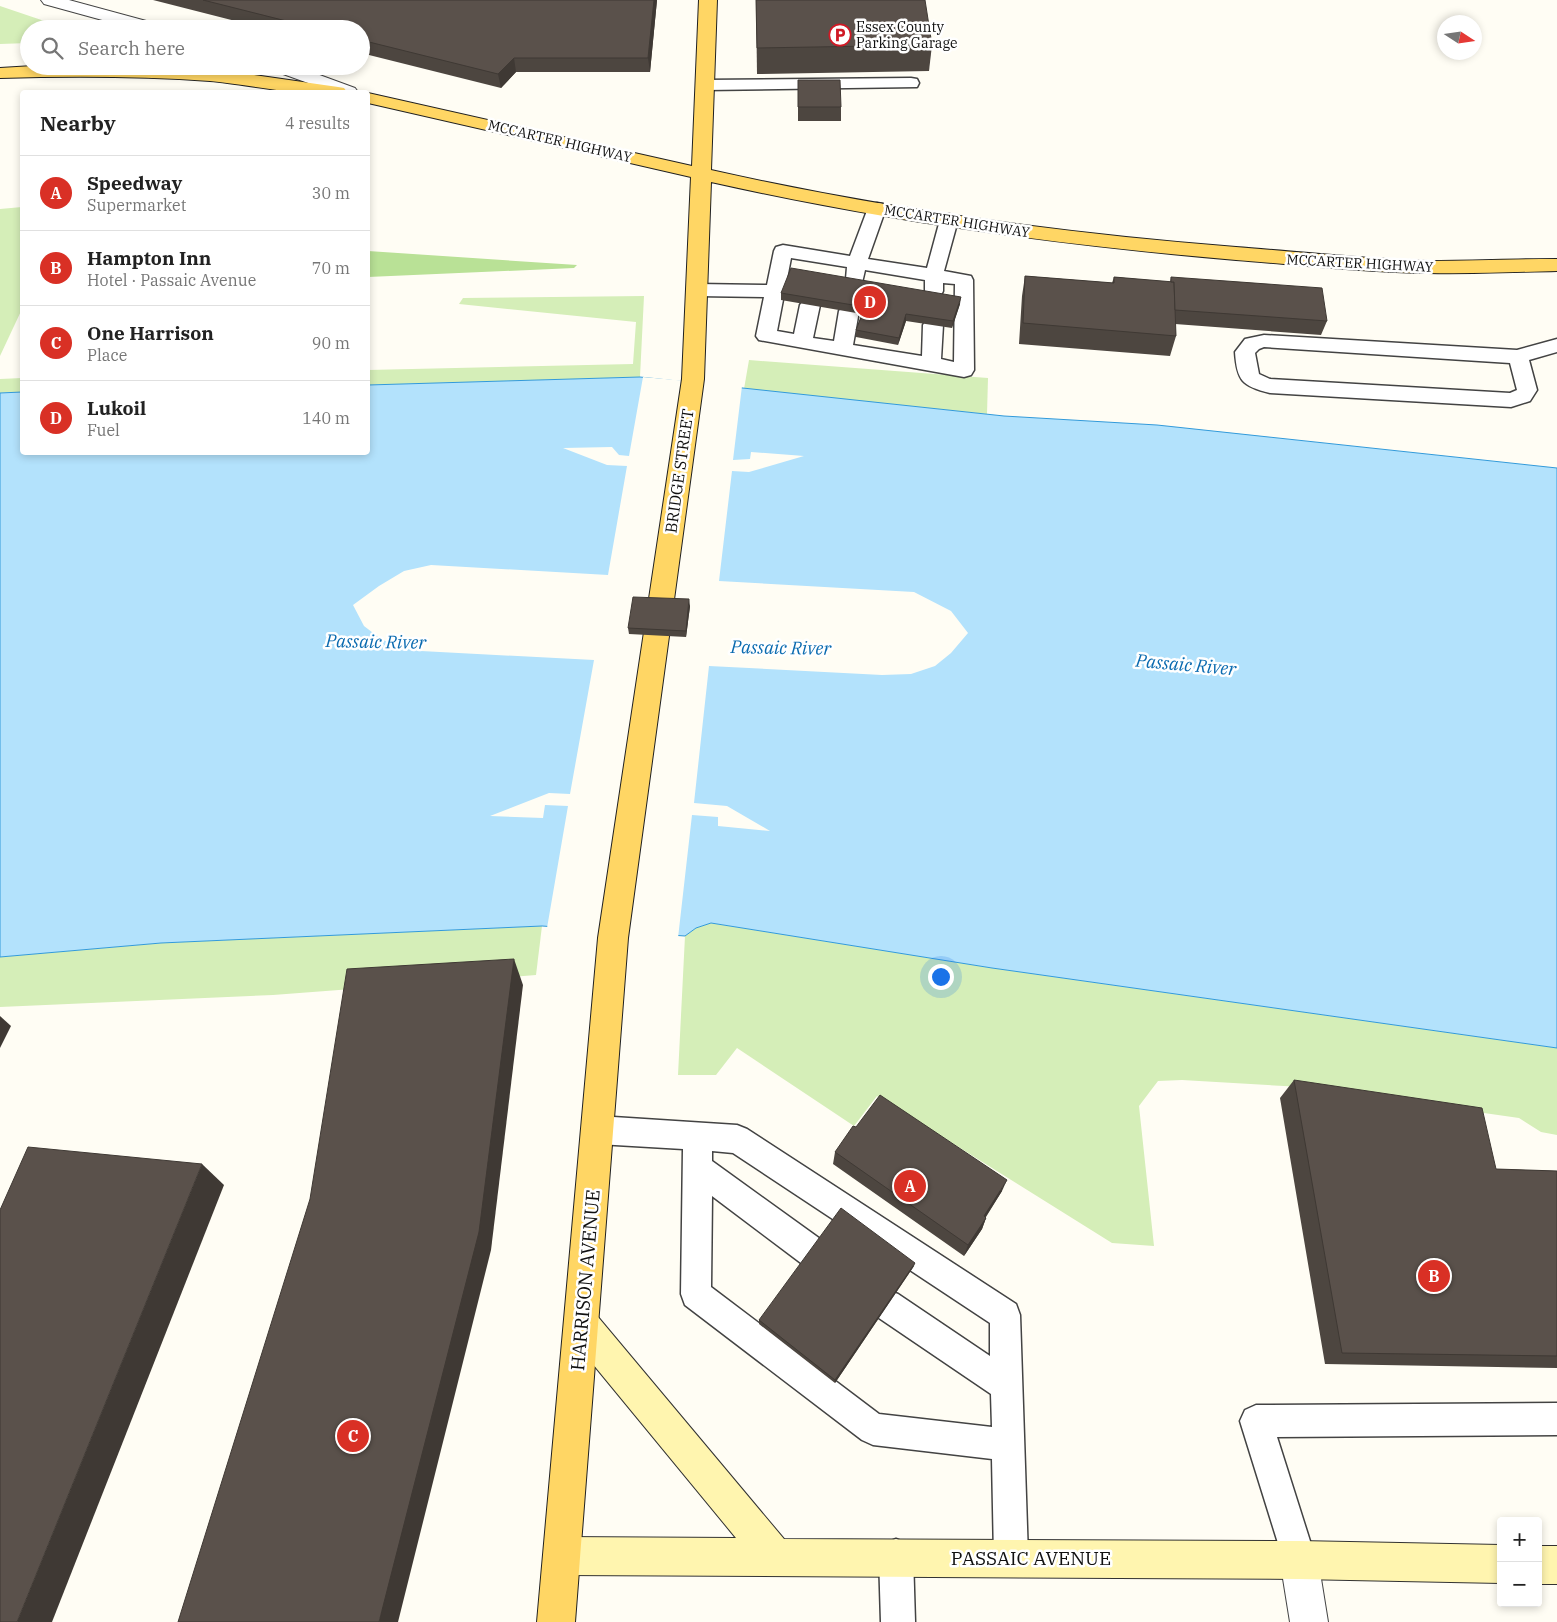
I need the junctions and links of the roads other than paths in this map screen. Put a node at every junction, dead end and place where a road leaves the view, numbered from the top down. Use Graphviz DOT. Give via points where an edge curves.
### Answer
graph roads {
  1 [pos="50,0"];
  2 [pos="708,0"];
  3 [pos="122,20"];
  4 [pos="20,73"];
  5 [pos="0,74"];
  6 [pos="190,75"];
  7 [pos="303,75"];
  8 [pos="911,83"];
  9 [pos="705,85"];
  10 [pos="325,90"];
  11 [pos="344,90"];
  12 [pos="370,98"];
  13 [pos="701,174"];
  14 [pos="877,208"];
  15 [pos="949,220"];
  16 [pos="857,263"];
  17 [pos="1556,266"];
  18 [pos="934,275"];
  19 [pos="853,286"];
  20 [pos="697,290"];
  21 [pos="775,291"];
  22 [pos="934,299"];
  23 [pos="810,305"];
  24 [pos="849,311"];
  25 [pos="933,326"];
  26 [pos="802,342"];
  27 [pos="1557,345"];
  28 [pos="843,349"];
  29 [pos="1518,356"];
  30 [pos="932,364"];
  31 [pos="613,938"];
  32 [pos="598,1130"];
  33 [pos="698,1136"];
  34 [pos="698,1168"];
  35 [pos="812,1252"];
  36 [pos="887,1305"];
  37 [pos="581,1323"];
  38 [pos="1007,1386"];
  39 [pos="1557,1419"];
  40 [pos="1009,1445"];
  41 [pos="562,1556"];
  42 [pos="774,1556"];
  43 [pos="896,1556"];
  44 [pos="1011,1557"];
  45 [pos="1299,1560"];
  46 [pos="1497,1564"];
  47 [pos="1542,1565"];
  48 [pos="1557,1565"];
  49 [pos="556,1622"];
  50 [pos="898,1622"];
  51 [pos="1309,1622"];
  1 -- 3 [label="street"];
  2 -- 9 [label="main road, BRIDGE STREET"];
  4 -- 5 [label="main road"];
  6 -- 10 [label="main road"];
  7 -- 11 [label="street"];
  8 -- 9 [label="lane"];
  9 -- 13 [label="main road, BRIDGE STREET"];
  12 -- 13 [label="main road, MCCARTER HIGHWAY"];
  13 -- 14 [label="main road, MCCARTER HIGHWAY"];
  13 -- 20 [label="main road, BRIDGE STREET"];
  14 -- 15 [label="main road, MCCARTER HIGHWAY"];
  14 -- 16 [label="lane"];
  15 -- 17 [label="main road, MCCARTER HIGHWAY" via="1097,241 1309,261 1430,267"];
  15 -- 18 [label="lane"];
  16 -- 18 [label="lane"];
  16 -- 19 [label="lane"];
  16 -- 21 [label="lane" via="818,264 783,251"];
  18 -- 22 [label="lane"];
  18 -- 30 [label="lane" via="964,280 964,370"];
  20 -- 21 [label="lane"];
  20 -- 31 [label="main road, BRIDGE STREET" via="692,379"];
  21 -- 26 [label="lane" via="766,336"];
  23 -- 26 [label="lane"];
  24 -- 28 [label="lane"];
  25 -- 30 [label="lane"];
  26 -- 28 [label="lane"];
  27 -- 29 [label="lane"];
  28 -- 30 [label="lane"];
  29 -- 29 [label="lane" via="1264,341 1252,344 1245,352 1247,374 1254,383 1270,386 1511,400 1523,396 1527,390"];
  31 -- 32 [label="main road, HARRISON AVENUE"];
  32 -- 33 [label="lane"];
  32 -- 37 [label="main road, HARRISON AVENUE"];
  33 -- 34 [label="lane"];
  33 -- 38 [label="lane" via="737,1139 1005,1316"];
  34 -- 35 [label="lane"];
  34 -- 40 [label="lane" via="696,1294 873,1429"];
  36 -- 38 [label="lane"];
  37 -- 41 [label="main road, HARRISON AVENUE"];
  37 -- 42 [label="main road"];
  38 -- 40 [label="lane"];
  39 -- 45 [label="lane" via="1256,1421"];
  40 -- 44 [label="lane"];
  41 -- 42 [label="main road, PASSAIC AVENUE"];
  41 -- 49 [label="main road, HARRISON AVENUE"];
  42 -- 43 [label="main road, PASSAIC AVENUE"];
  43 -- 44 [label="main road, PASSAIC AVENUE"];
  43 -- 50 [label="lane"];
  44 -- 45 [label="main road, PASSAIC AVENUE"];
  45 -- 46 [label="main road, PASSAIC AVENUE"];
  45 -- 51 [label="street"];
  47 -- 48 [label="main road"];
}
